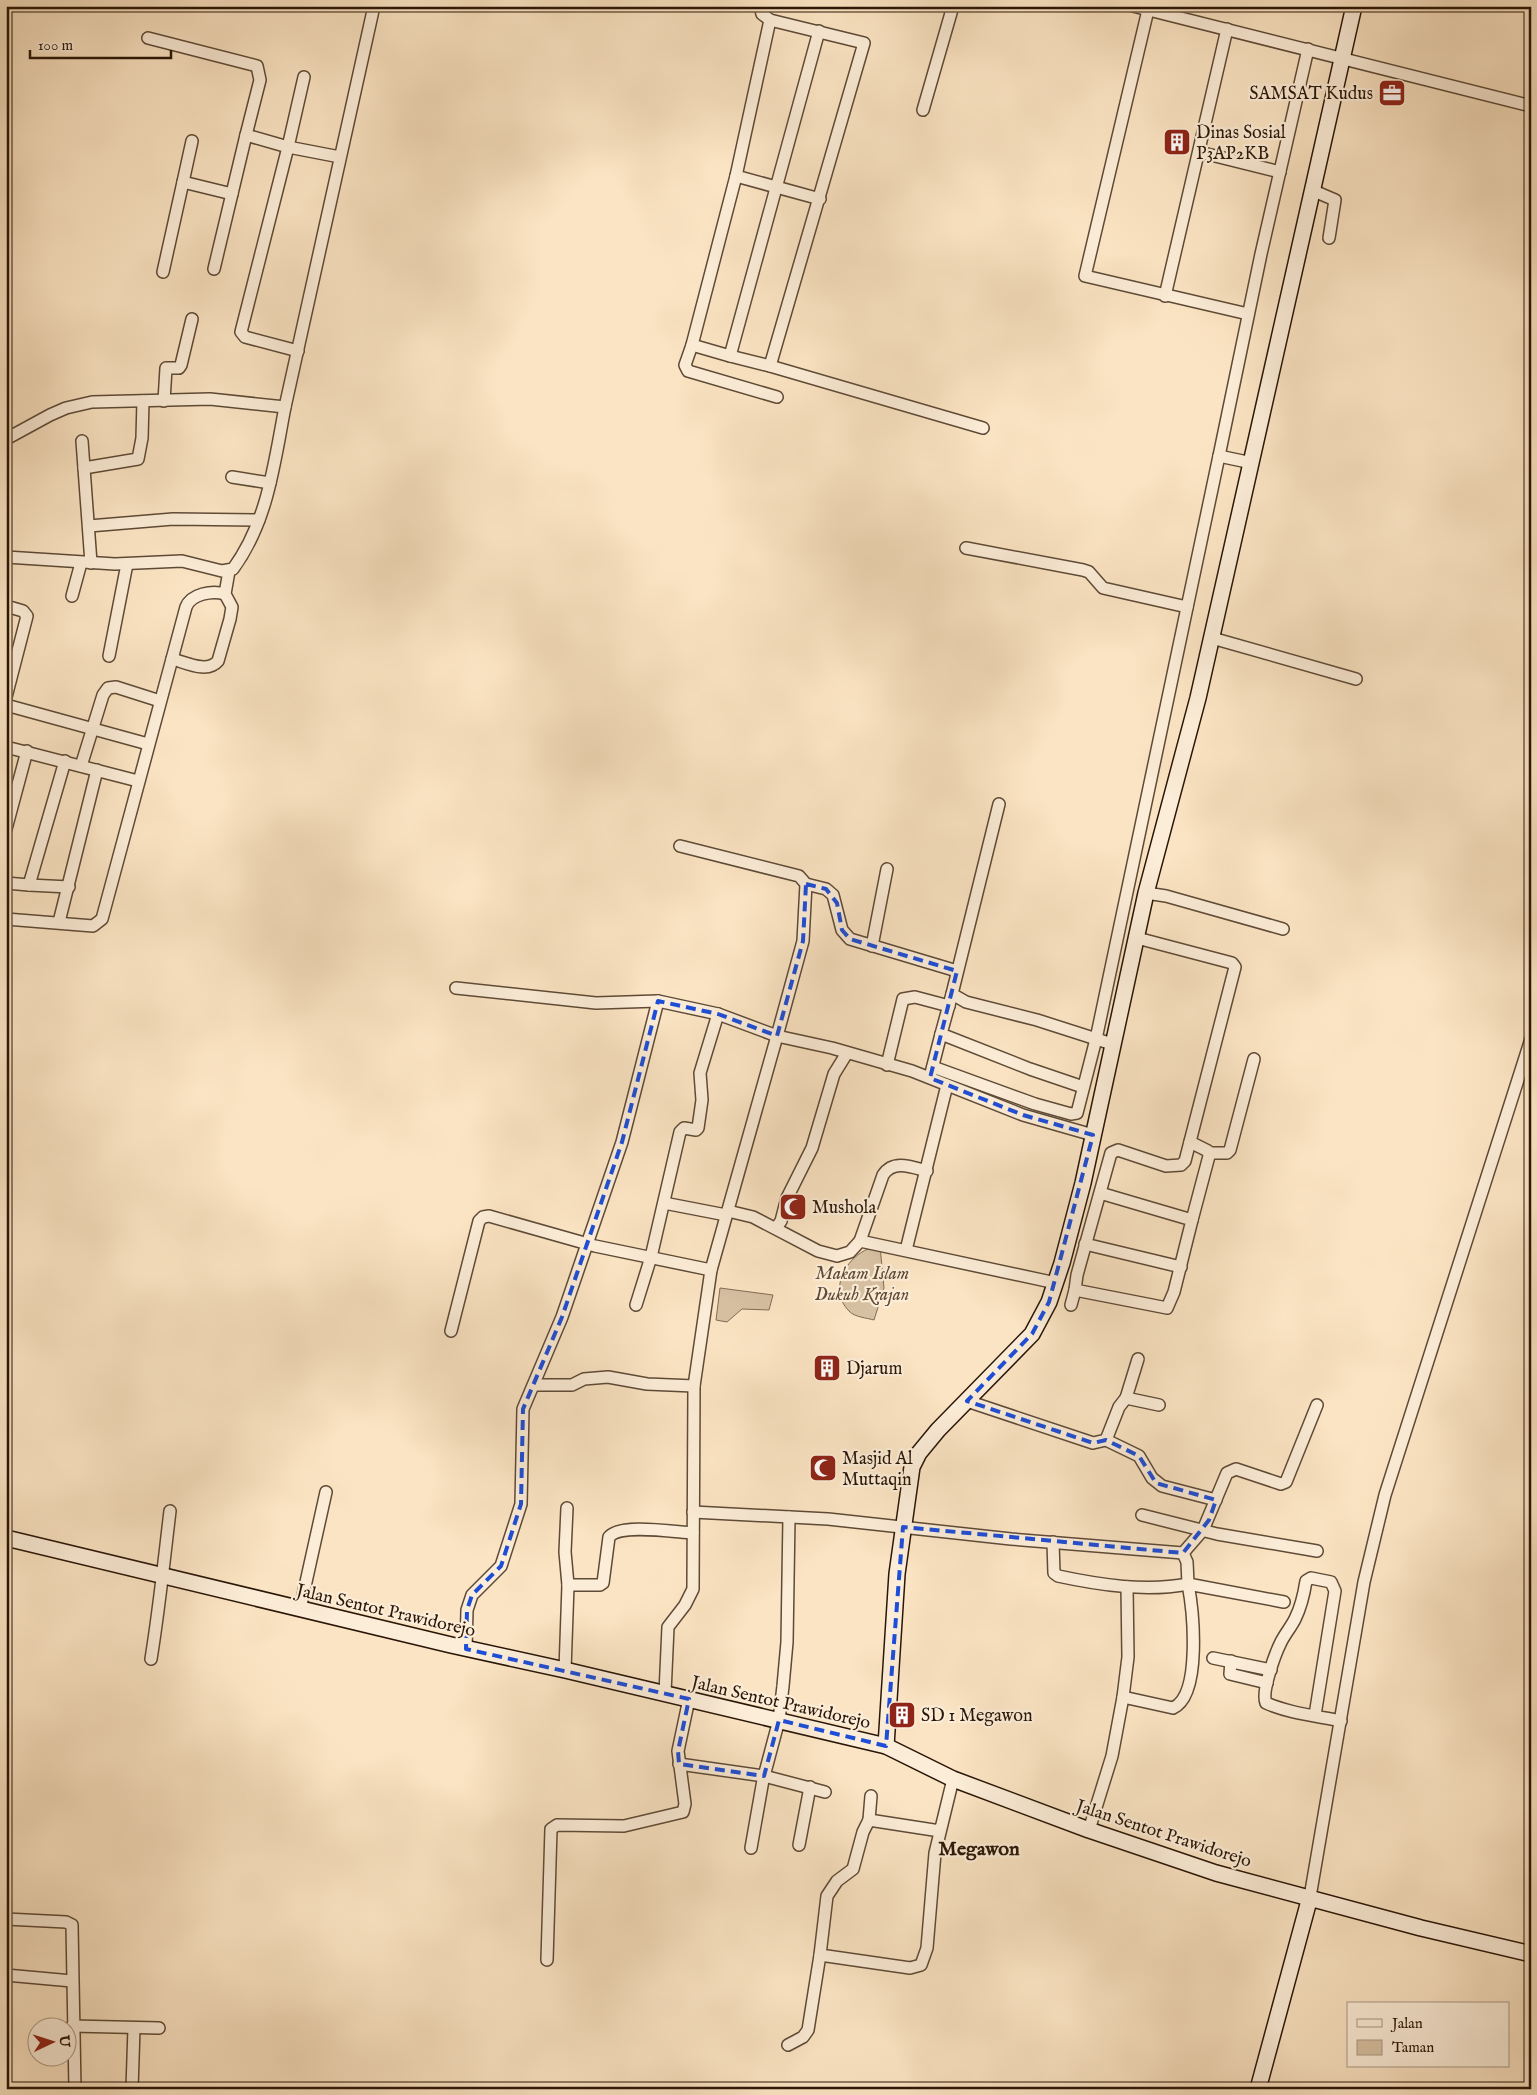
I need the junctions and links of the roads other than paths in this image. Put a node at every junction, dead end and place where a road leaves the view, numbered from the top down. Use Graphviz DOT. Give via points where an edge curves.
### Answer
graph roads {
  1 [pos="374,6"];
  2 [pos="760,6"];
  3 [pos="953,6"];
  4 [pos="1133,6"];
  5 [pos="1354,6"];
  6 [pos="1148,10"];
  7 [pos="1174,11"];
  8 [pos="770,20"];
  9 [pos="1227,29"];
  10 [pos="819,31"];
  11 [pos="148,38"];
  12 [pos="1311,50"];
  13 [pos="1336,57"];
  14 [pos="304,77"];
  15 [pos="1531,106"];
  16 [pos="923,110"];
  17 [pos="246,135"];
  18 [pos="192,141"];
  19 [pos="288,147"];
  20 [pos="1198,152"];
  21 [pos="340,158"];
  22 [pos="1280,172"];
  23 [pos="736,176"];
  24 [pos="183,182"];
  25 [pos="778,188"];
  26 [pos="1319,193"];
  27 [pos="232,194"];
  28 [pos="820,199"];
  29 [pos="1329,238"];
  30 [pos="214,269"];
  31 [pos="163,272"];
  32 [pos="1165,296"];
  33 [pos="1248,314"];
  34 [pos="192,319"];
  35 [pos="692,345"];
  36 [pos="298,351"];
  37 [pos="730,356"];
  38 [pos="770,366"];
  39 [pos="777,397"];
  40 [pos="144,401"];
  41 [pos="164,401"];
  42 [pos="285,408"];
  43 [pos="983,428"];
  44 [pos="6,439"];
  45 [pos="82,441"];
  46 [pos="1235,459"];
  47 [pos="84,468"];
  48 [pos="232,477"];
  49 [pos="270,483"];
  50 [pos="259,520"];
  51 [pos="89,526"];
  52 [pos="966,548"];
  53 [pos="6,557"];
  54 [pos="86,563"];
  55 [pos="127,564"];
  56 [pos="229,571"];
  57 [pos="225,594"];
  58 [pos="72,596"];
  59 [pos="6,606"];
  60 [pos="1186,607"];
  61 [pos="1212,638"];
  62 [pos="109,656"];
  63 [pos="172,658"];
  64 [pos="1356,679"];
  65 [pos="6,697"];
  66 [pos="160,701"];
  67 [pos="6,705"];
  68 [pos="93,728"];
  69 [pos="148,744"];
  70 [pos="6,747"];
  71 [pos="27,751"];
  72 [pos="65,761"];
  73 [pos="81,766"];
  74 [pos="97,770"];
  75 [pos="138,781"];
  76 [pos="999,804"];
  77 [pos="6,829"];
  78 [pos="1138,836"];
  79 [pos="1160,841"];
  80 [pos="680,846"];
  81 [pos="887,869"];
  82 [pos="6,883"];
  83 [pos="806,884"];
  84 [pos="30,885"];
  85 [pos="69,887"];
  86 [pos="1148,893"];
  87 [pos="6,919"];
  88 [pos="59,922"];
  89 [pos="1283,929"];
  90 [pos="1140,938"];
  91 [pos="872,946"];
  92 [pos="1113,954"];
  93 [pos="1132,958"];
  94 [pos="957,971"];
  95 [pos="456,988"];
  96 [pos="952,994"];
  97 [pos="658,1001"];
  98 [pos="949,1006"];
  99 [pos="718,1014"];
  100 [pos="941,1034"];
  101 [pos="777,1036"];
  102 [pos="1096,1039"];
  103 [pos="1531,1039"];
  104 [pos="1112,1044"];
  105 [pos="846,1053"];
  106 [pos="1254,1059"];
  107 [pos="887,1064"];
  108 [pos="932,1072"];
  109 [pos="947,1085"];
  110 [pos="1083,1087"];
  111 [pos="1093,1135"];
  112 [pos="1190,1142"];
  113 [pos="1209,1153"];
  114 [pos="1094,1170"];
  115 [pos="927,1171"];
  116 [pos="1100,1193"];
  117 [pos="664,1203"];
  118 [pos="727,1213"];
  119 [pos="1083,1214"];
  120 [pos="1192,1220"];
  121 [pos="776,1228"];
  122 [pos="860,1241"];
  123 [pos="588,1244"];
  124 [pos="1086,1244"];
  125 [pos="906,1250"];
  126 [pos="651,1257"];
  127 [pos="1181,1267"];
  128 [pos="711,1270"];
  129 [pos="1056,1283"];
  130 [pos="1075,1290"];
  131 [pos="636,1305"];
  132 [pos="1071,1305"];
  133 [pos="451,1331"];
  134 [pos="1138,1359"];
  135 [pos="536,1385"];
  136 [pos="694,1386"];
  137 [pos="1126,1398"];
  138 [pos="966,1401"];
  139 [pos="1159,1405"];
  140 [pos="1317,1405"];
  141 [pos="1106,1440"];
  142 [pos="326,1492"];
  143 [pos="1216,1500"];
  144 [pos="568,1508"];
  145 [pos="170,1512"];
  146 [pos="693,1512"];
  147 [pos="1142,1514"];
  148 [pos="789,1517"];
  149 [pos="903,1527"];
  150 [pos="1204,1530"];
  151 [pos="693,1533"];
  152 [pos="6,1538"];
  153 [pos="1053,1542"];
  154 [pos="1317,1551"];
  155 [pos="1183,1553"];
  156 [pos="161,1576"];
  157 [pos="1188,1584"];
  158 [pos="568,1585"];
  159 [pos="1127,1587"];
  160 [pos="1284,1602"];
  161 [pos="300,1609"];
  162 [pos="466,1649"];
  163 [pos="1213,1658"];
  164 [pos="151,1659"];
  165 [pos="1231,1661"];
  166 [pos="565,1670"];
  167 [pos="1271,1670"];
  168 [pos="1267,1683"];
  169 [pos="665,1693"];
  170 [pos="1123,1697"];
  171 [pos="690,1699"];
  172 [pos="1315,1715"];
  173 [pos="779,1720"];
  174 [pos="1341,1721"];
  175 [pos="886,1746"];
  176 [pos="680,1764"];
  177 [pos="764,1776"];
  178 [pos="953,1779"];
  179 [pos="810,1787"];
  180 [pos="825,1792"];
  181 [pos="871,1796"];
  182 [pos="869,1820"];
  183 [pos="1089,1830"];
  184 [pos="940,1831"];
  185 [pos="799,1845"];
  186 [pos="751,1848"];
  187 [pos="1310,1897"];
  188 [pos="6,1920"];
  189 [pos="1531,1954"];
  190 [pos="820,1955"];
  191 [pos="547,1960"];
  192 [pos="6,1975"];
  193 [pos="72,1980"];
  194 [pos="72,2018"];
  195 [pos="78,2026"];
  196 [pos="134,2028"];
  197 [pos="159,2028"];
  198 [pos="788,2045"];
  199 [pos="73,2068"];
  200 [pos="74,2089"];
  201 [pos="132,2089"];
  202 [pos="1258,2089"];
  1 -- 21 [label="street"];
  2 -- 8 [label="street" via="762,14"];
  3 -- 16 [label="street"];
  4 -- 6 [label="street"];
  5 -- 13 [label="street"];
  6 -- 7 [label="street"];
  6 -- 32 [label="street" via="1085,276"];
  7 -- 9 [label="street"];
  8 -- 10 [label="street"];
  8 -- 23 [label="street"];
  9 -- 12 [label="street"];
  9 -- 20 [label="street"];
  10 -- 25 [label="street"];
  10 -- 28 [label="street" via="864,43"];
  11 -- 17 [label="street" via="257,66 260,80"];
  12 -- 13 [label="street"];
  12 -- 22 [label="street"];
  13 -- 15 [label="street"];
  13 -- 26 [label="street"];
  14 -- 19 [label="street"];
  17 -- 19 [label="street"];
  17 -- 27 [label="street"];
  18 -- 24 [label="street"];
  19 -- 21 [label="street"];
  19 -- 36 [label="street" via="241,332 245,337"];
  20 -- 22 [label="street"];
  20 -- 32 [label="street"];
  21 -- 36 [label="street"];
  22 -- 33 [label="street"];
  23 -- 25 [label="street"];
  23 -- 35 [label="street"];
  24 -- 27 [label="street"];
  24 -- 31 [label="street"];
  25 -- 28 [label="street"];
  25 -- 37 [label="street"];
  26 -- 29 [label="street" via="1336,202"];
  26 -- 46 [label="street"];
  27 -- 30 [label="street"];
  28 -- 38 [label="street"];
  32 -- 33 [label="street"];
  33 -- 46 [label="street"];
  34 -- 41 [label="street" via="181,365 166,368"];
  35 -- 37 [label="street"];
  35 -- 39 [label="street" via="685,365 688,371"];
  36 -- 42 [label="street"];
  37 -- 38 [label="street"];
  38 -- 43 [label="street"];
  40 -- 41 [label="street"];
  40 -- 44 [label="street" via="92,402 66,408"];
  40 -- 47 [label="street" via="138,459"];
  41 -- 42 [label="street" via="210,399"];
  42 -- 49 [label="street"];
  45 -- 47 [label="street"];
  46 -- 60 [label="street"];
  46 -- 61 [label="street"];
  47 -- 51 [label="street"];
  48 -- 49 [label="street"];
  49 -- 50 [label="street"];
  50 -- 51 [label="street" via="173,519"];
  50 -- 56 [label="street" via="240,560"];
  51 -- 54 [label="street"];
  52 -- 60 [label="street" via="1083,570 1089,572 1102,588"];
  53 -- 54 [label="street"];
  54 -- 55 [label="street"];
  54 -- 58 [label="street"];
  55 -- 56 [label="street" via="182,561"];
  55 -- 62 [label="street"];
  56 -- 57 [label="street"];
  57 -- 63 [label="street" via="208,594 188,601"];
  57 -- 63 [label="street" via="232,607 215,665 205,668"];
  59 -- 65 [label="street" via="23,611 27,616"];
  60 -- 78 [label="street"];
  61 -- 64 [label="street"];
  61 -- 79 [label="street"];
  63 -- 66 [label="street"];
  66 -- 68 [label="street" via="116,687 108,688"];
  66 -- 69 [label="street"];
  67 -- 68 [label="street"];
  68 -- 69 [label="street"];
  68 -- 73 [label="street"];
  69 -- 75 [label="street"];
  70 -- 71 [label="street"];
  71 -- 72 [label="street"];
  71 -- 77 [label="street"];
  72 -- 73 [label="street"];
  72 -- 84 [label="street"];
  73 -- 74 [label="street"];
  74 -- 75 [label="street"];
  74 -- 85 [label="street"];
  75 -- 88 [label="street" via="102,919 93,926"];
  76 -- 94 [label="street"];
  78 -- 79 [label="street"];
  78 -- 92 [label="street"];
  79 -- 86 [label="street"];
  80 -- 83 [label="street" via="799,876"];
  81 -- 91 [label="street"];
  82 -- 84 [label="street"];
  83 -- 91 [label="street" via="826,889 833,895 842,930 850,939"];
  83 -- 101 [label="street" via="803,941"];
  84 -- 85 [label="street"];
  85 -- 88 [label="street"];
  86 -- 89 [label="street"];
  86 -- 90 [label="street"];
  87 -- 88 [label="street"];
  90 -- 93 [label="street"];
  90 -- 112 [label="street" via="1232,963 1235,967"];
  91 -- 94 [label="street"];
  92 -- 93 [label="street"];
  92 -- 102 [label="street"];
  93 -- 104 [label="street"];
  94 -- 96 [label="street"];
  95 -- 97 [label="street" via="596,1003"];
  96 -- 98 [label="street"];
  96 -- 102 [label="street" via="966,1002"];
  97 -- 99 [label="street"];
  97 -- 123 [label="street" via="622,1142"];
  98 -- 100 [label="street"];
  98 -- 107 [label="street" via="915,997 903,999"];
  99 -- 101 [label="street"];
  99 -- 117 [label="street" via="700,1073 702,1100 698,1128 684,1128 680,1132"];
  100 -- 108 [label="street"];
  100 -- 110 [label="street"];
  101 -- 105 [label="street"];
  101 -- 118 [label="street"];
  102 -- 104 [label="street"];
  102 -- 110 [label="street"];
  103 -- 174 [label="street" via="1385,1496 1364,1582"];
  104 -- 111 [label="street"];
  105 -- 107 [label="street"];
  105 -- 121 [label="street" via="832,1082 812,1148"];
  106 -- 113 [label="street" via="1230,1150 1227,1153"];
  107 -- 108 [label="street"];
  108 -- 109 [label="street"];
  108 -- 110 [label="street" via="1071,1114 1077,1113"];
  109 -- 111 [label="street" via="1023,1115"];
  109 -- 115 [label="street"];
  111 -- 114 [label="street"];
  112 -- 113 [label="street"];
  112 -- 114 [label="street" via="1181,1165 1166,1166 1118,1150"];
  113 -- 120 [label="street"];
  114 -- 116 [label="street"];
  114 -- 119 [label="street"];
  115 -- 122 [label="street" via="908,1166 888,1167"];
  115 -- 125 [label="street"];
  116 -- 119 [label="street"];
  116 -- 120 [label="street"];
  117 -- 118 [label="street"];
  117 -- 126 [label="street"];
  118 -- 121 [label="street" via="753,1217"];
  118 -- 128 [label="street"];
  119 -- 124 [label="street"];
  119 -- 129 [label="street"];
  120 -- 127 [label="street"];
  121 -- 122 [label="street" via="818,1251 837,1256 850,1252"];
  122 -- 125 [label="street"];
  123 -- 126 [label="street"];
  123 -- 133 [label="street" via="483,1216"];
  123 -- 135 [label="street"];
  124 -- 127 [label="street"];
  124 -- 130 [label="street" via="1076,1275"];
  125 -- 129 [label="street"];
  126 -- 128 [label="street"];
  126 -- 131 [label="street"];
  127 -- 130 [label="street" via="1169,1307 1165,1309"];
  128 -- 136 [label="street"];
  129 -- 138 [label="street" via="1032,1334"];
  130 -- 132 [label="street"];
  134 -- 137 [label="street"];
  135 -- 136 [label="street" via="572,1385 584,1379 608,1377 647,1384"];
  135 -- 162 [label="street" via="523,1409 521,1504 501,1566 472,1595 467,1610"];
  136 -- 146 [label="street"];
  137 -- 139 [label="street"];
  137 -- 141 [label="street"];
  138 -- 141 [label="street" via="1093,1443"];
  138 -- 149 [label="street" via="915,1459"];
  140 -- 143 [label="street" via="1286,1482 1280,1484 1233,1469 1227,1473"];
  141 -- 143 [label="street" via="1140,1456 1152,1478 1162,1486"];
  142 -- 161 [label="street"];
  143 -- 150 [label="street"];
  144 -- 158 [label="street" via="565,1552"];
  145 -- 156 [label="street"];
  146 -- 148 [label="street"];
  146 -- 151 [label="street"];
  147 -- 150 [label="street"];
  148 -- 149 [label="street"];
  148 -- 173 [label="street" via="787,1642"];
  149 -- 153 [label="street"];
  149 -- 175 [label="street" via="890,1661"];
  150 -- 154 [label="street"];
  150 -- 155 [label="street"];
  151 -- 158 [label="street" via="624,1529 612,1533 604,1583"];
  151 -- 169 [label="street" via="694,1589 668,1627"];
  152 -- 156 [label="street, Jalan Sentot Prawidorejo"];
  153 -- 155 [label="street"];
  153 -- 159 [label="street" via="1054,1573 1058,1576"];
  155 -- 157 [label="street" via="1187,1562"];
  156 -- 161 [label="street, Jalan Sentot Prawidorejo"];
  156 -- 164 [label="street"];
  157 -- 159 [label="street"];
  157 -- 160 [label="street"];
  157 -- 170 [label="street" via="1194,1631 1190,1684 1184,1699 1174,1708"];
  158 -- 166 [label="street"];
  159 -- 170 [label="street" via="1128,1657"];
  161 -- 162 [label="street, Jalan Sentot Prawidorejo"];
  162 -- 166 [label="street, Jalan Sentot Prawidorejo"];
  163 -- 165 [label="street"];
  165 -- 167 [label="street"];
  165 -- 168 [label="street" via="1230,1674"];
  166 -- 169 [label="street, Jalan Sentot Prawidorejo"];
  167 -- 168 [label="street"];
  167 -- 172 [label="street" via="1281,1642 1298,1614 1306,1581 1311,1578 1333,1584 1336,1591"];
  168 -- 172 [label="street" via="1266,1703"];
  169 -- 171 [label="street, Jalan Sentot Prawidorejo"];
  170 -- 183 [label="street" via="1112,1756"];
  171 -- 173 [label="street, Jalan Sentot Prawidorejo"];
  171 -- 176 [label="street" via="678,1750"];
  172 -- 174 [label="street"];
  173 -- 175 [label="street, Jalan Sentot Prawidorejo"];
  173 -- 177 [label="street"];
  174 -- 187 [label="street"];
  175 -- 178 [label="street, Jalan Sentot Prawidorejo"];
  176 -- 177 [label="street"];
  176 -- 191 [label="street" via="683,1812 624,1826 552,1826 549,1838"];
  177 -- 179 [label="street"];
  177 -- 186 [label="street"];
  178 -- 183 [label="street, Jalan Sentot Prawidorejo"];
  178 -- 184 [label="street"];
  179 -- 180 [label="street"];
  179 -- 185 [label="street"];
  181 -- 182 [label="street"];
  182 -- 184 [label="street"];
  182 -- 190 [label="street" via="853,1869 837,1881 828,1896"];
  183 -- 187 [label="street, Jalan Sentot Prawidorejo" via="1216,1873"];
  184 -- 190 [label="street" via="935,1853 927,1948 920,1967"];
  187 -- 189 [label="street, Jalan Sentot Prawidorejo" via="1420,1928"];
  187 -- 202 [label="street"];
  188 -- 193 [label="street" via="66,1922 72,1925"];
  190 -- 198 [label="street" via="808,2030 803,2037"];
  192 -- 193 [label="street"];
  193 -- 194 [label="street"];
  195 -- 196 [label="street"];
  196 -- 197 [label="street"];
  196 -- 201 [label="street"];
  199 -- 200 [label="street"];
}
